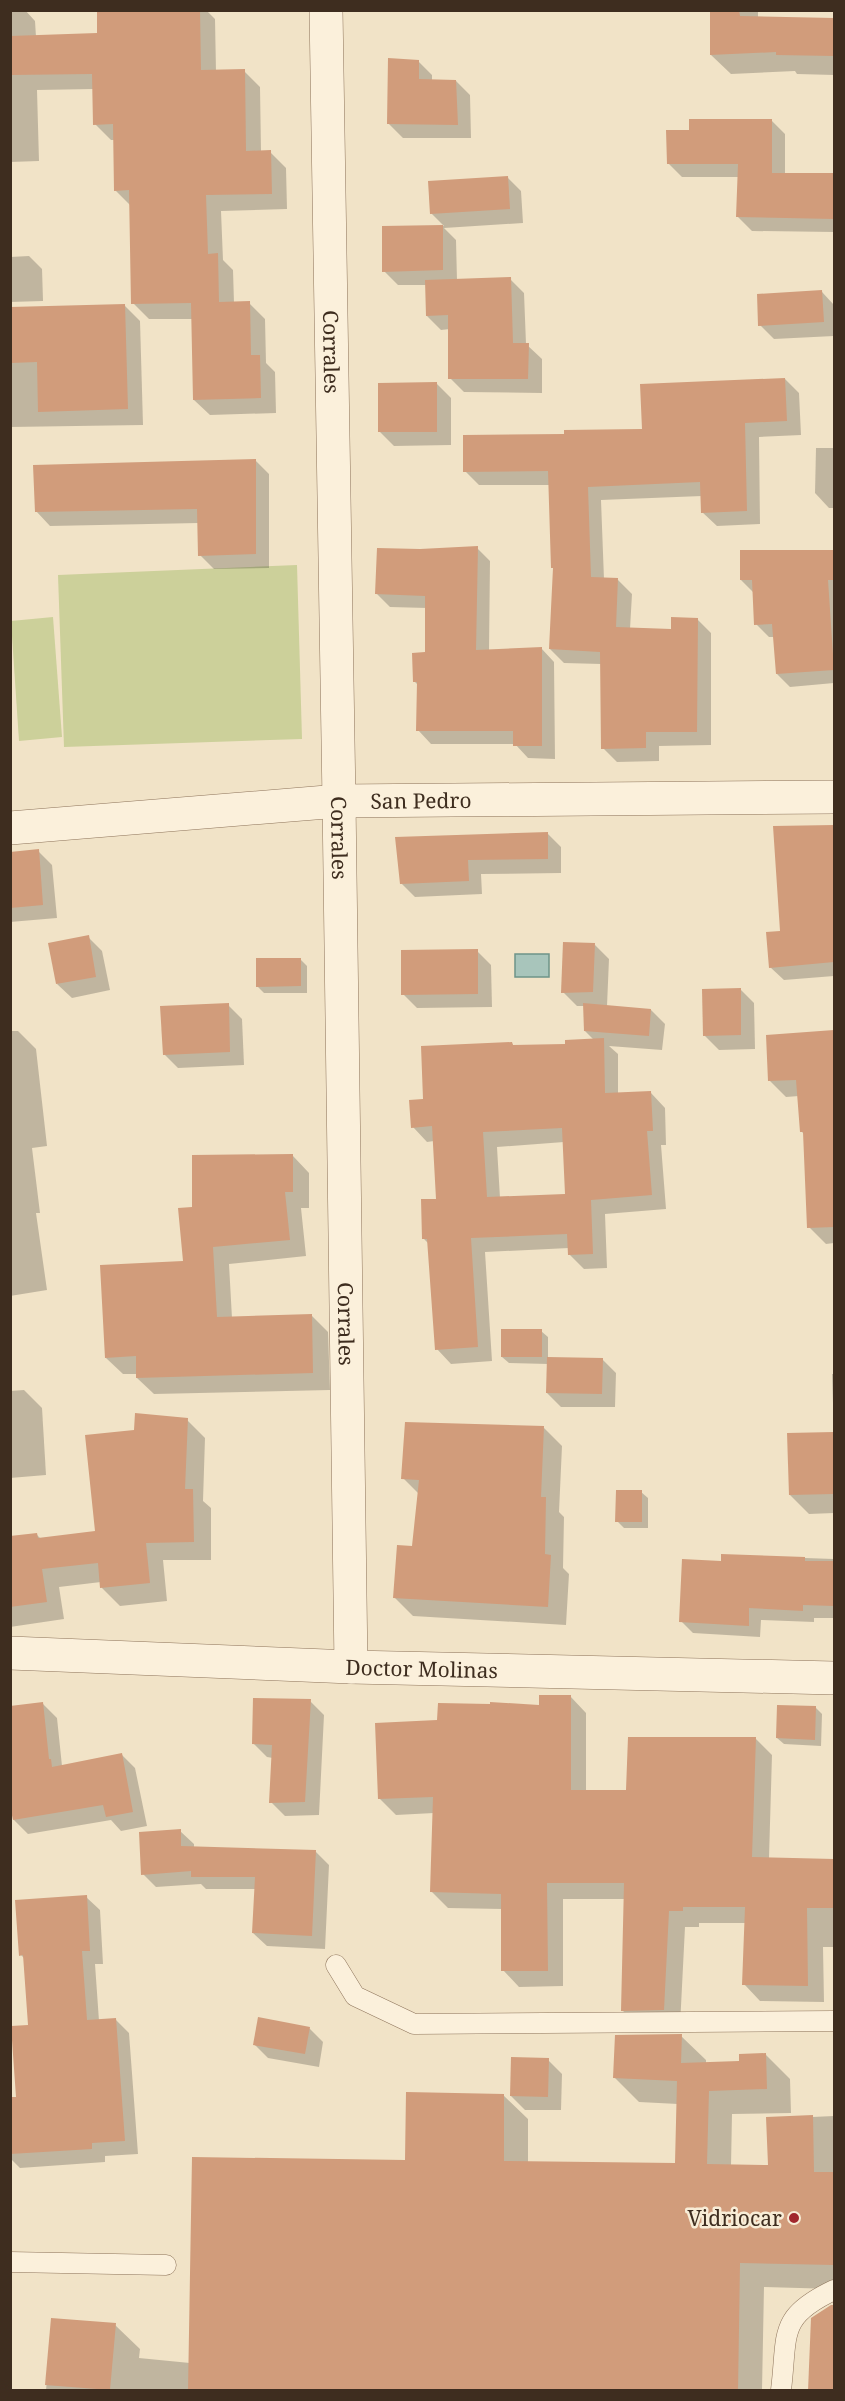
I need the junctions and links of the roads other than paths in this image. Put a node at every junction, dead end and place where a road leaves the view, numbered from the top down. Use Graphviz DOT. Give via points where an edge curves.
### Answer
graph roads {
  1 [pos="326,10"];
  2 [pos="834,797"];
  3 [pos="339,801"];
  4 [pos="10,828"];
  5 [pos="10,1653"];
  6 [pos="351,1667"];
  7 [pos="834,1678"];
  8 [pos="336,1965"];
  9 [pos="834,2021"];
  10 [pos="10,2262"];
  11 [pos="166,2265"];
  12 [pos="834,2290"];
  13 [pos="781,2391"];
  1 -- 3 [label="street, Corrales"];
  2 -- 3 [label="street, San Pedro"];
  3 -- 4 [label="street, San Pedro"];
  3 -- 6 [label="street, Corrales"];
  5 -- 6 [label="street, Doctor Molinas"];
  6 -- 7 [label="street, Doctor Molinas"];
  8 -- 9 [label="lane" via="355,1996 414,2024"];
  10 -- 11 [label="lane"];
  12 -- 13 [label="lane" via="795,2315 788,2330"];
}
